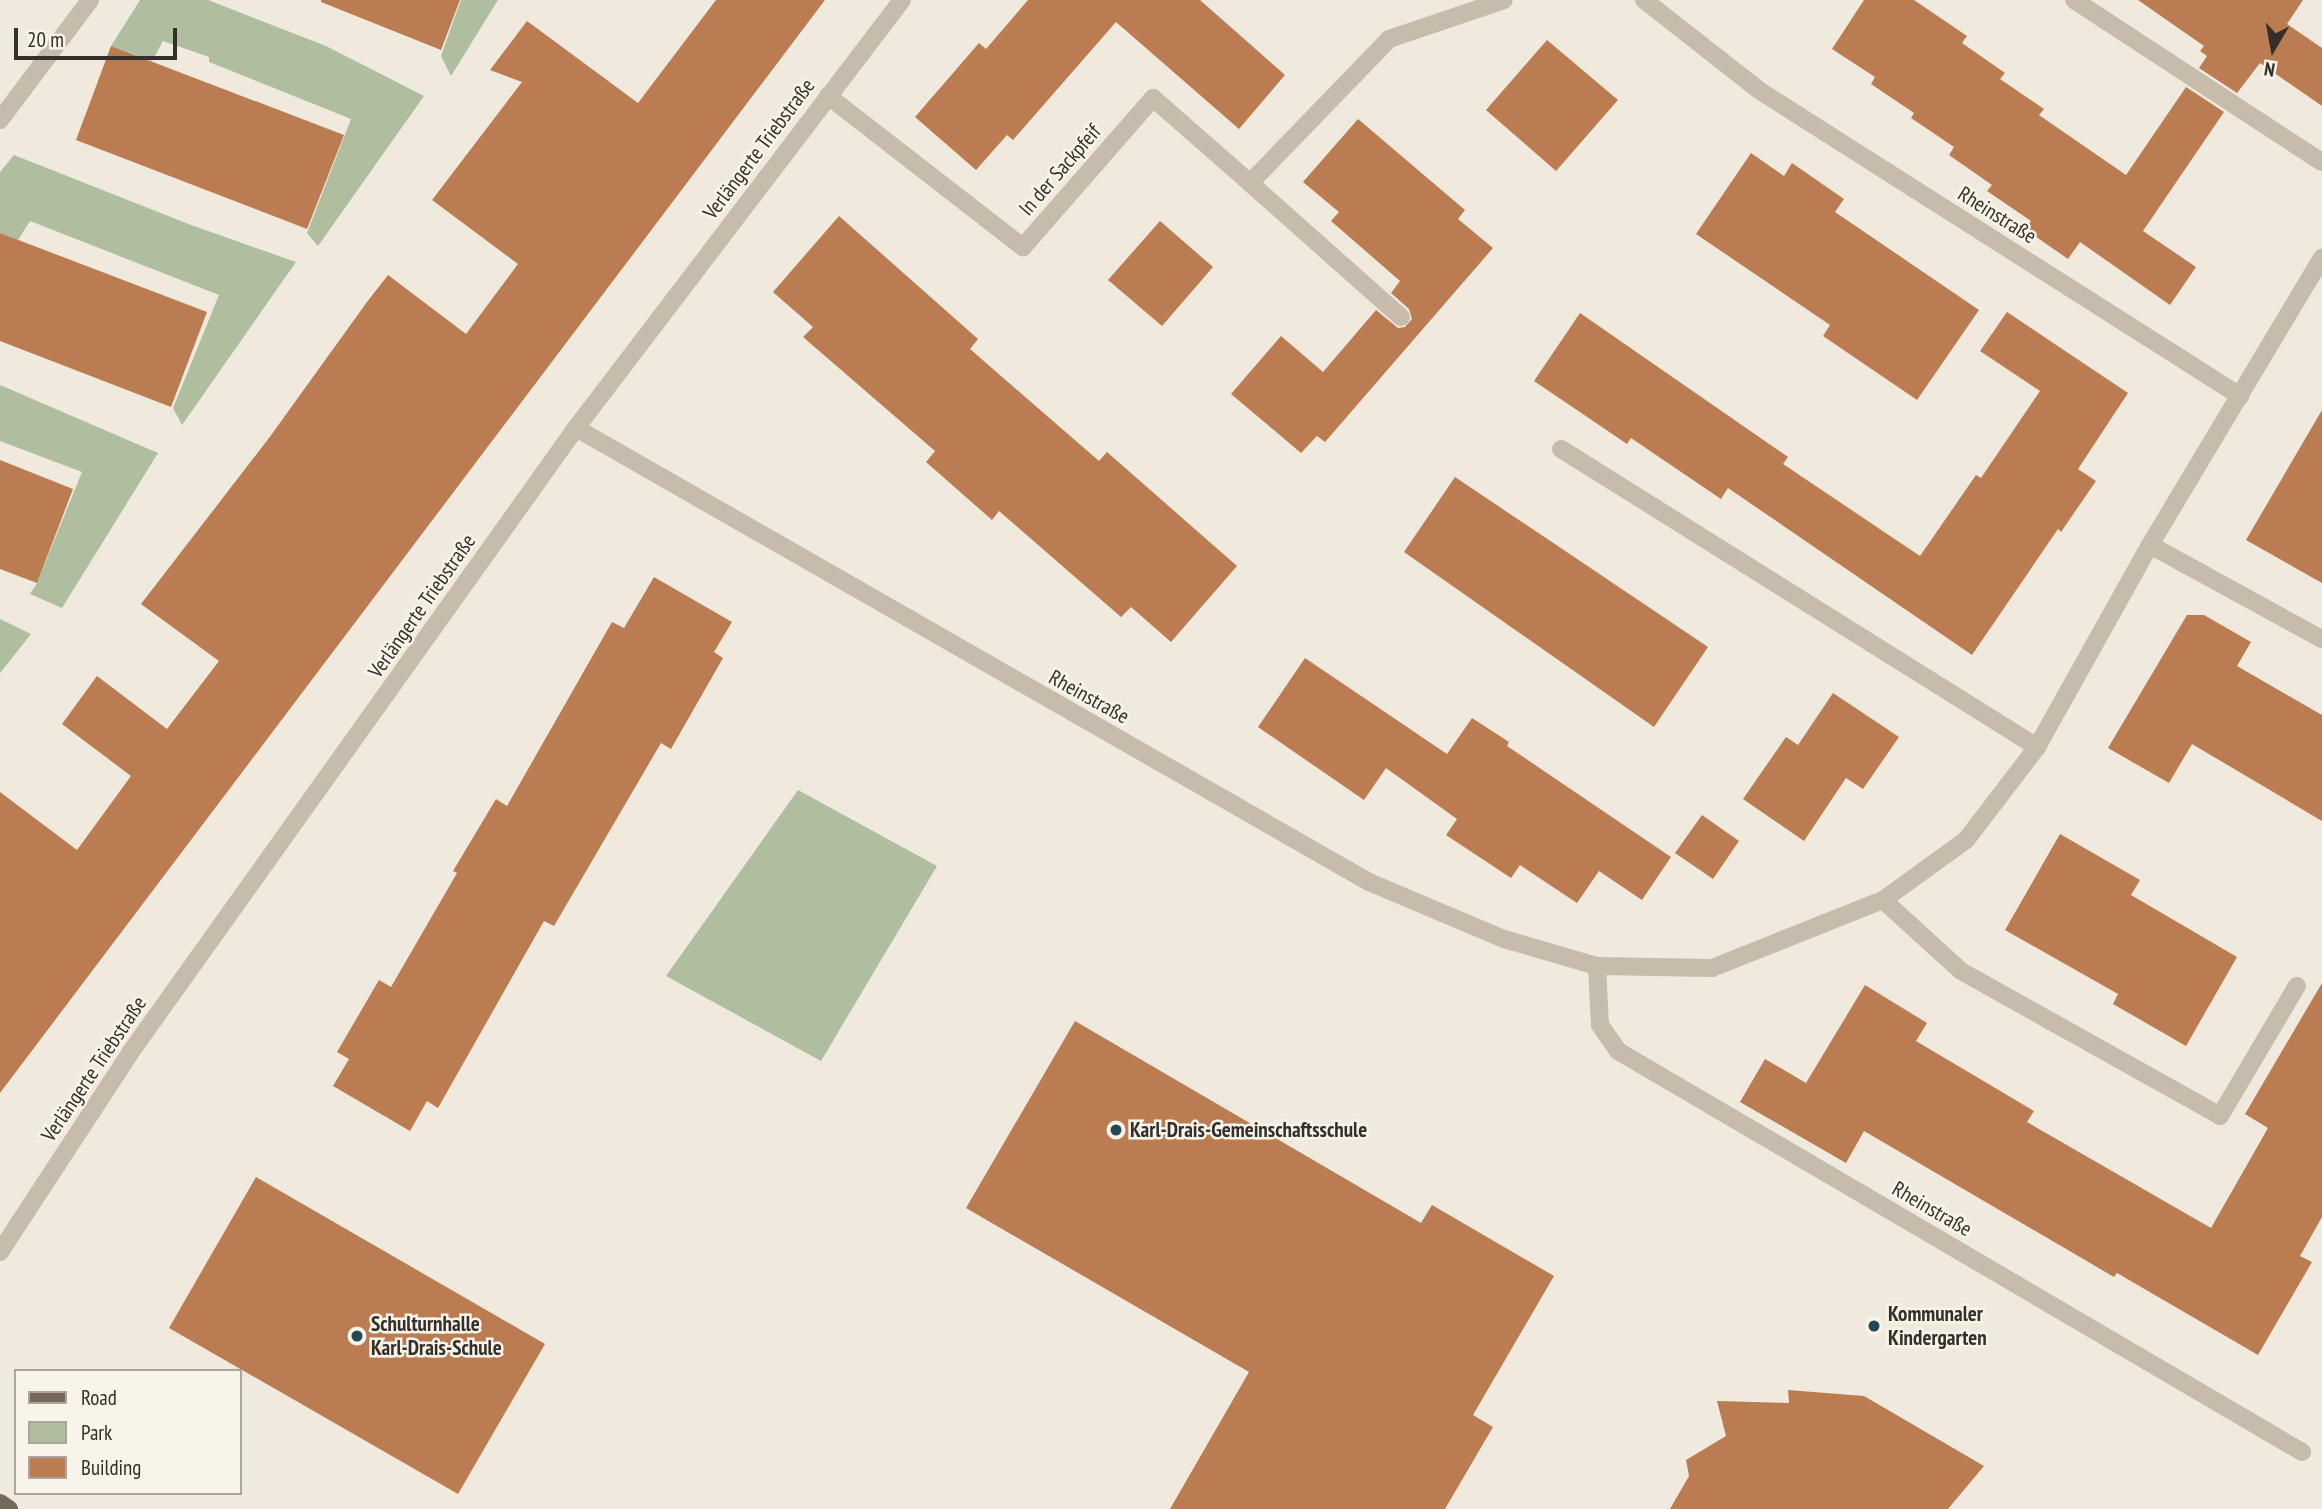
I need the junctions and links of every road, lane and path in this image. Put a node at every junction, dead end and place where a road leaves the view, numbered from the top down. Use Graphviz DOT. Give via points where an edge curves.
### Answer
graph roads {
  1 [pos="90,0"];
  2 [pos="902,0"];
  3 [pos="1504,0"];
  4 [pos="1644,0"];
  5 [pos="2074,0"];
  6 [pos="828,96"];
  7 [pos="0,120"];
  8 [pos="2322,162"];
  9 [pos="1250,183"];
  10 [pos="2322,258"];
  11 [pos="1401,317"];
  12 [pos="2240,396"];
  13 [pos="576,428"];
  14 [pos="1561,449"];
  15 [pos="2150,545"];
  16 [pos="2322,639"];
  17 [pos="2036,747"];
  18 [pos="1883,900"];
  19 [pos="1597,965"];
  20 [pos="2297,986"];
  21 [pos="0,1252"];
  22 [pos="2302,1452"];
  23 [pos="0,1503"];
  24 [pos="9,1509"];
  1 -- 7 [label="street"];
  2 -- 6 [label="street, Verlängerte Triebstraße"];
  3 -- 9 [label="street" via="1389,39"];
  4 -- 12 [label="street, Rheinstraße" via="1731,71"];
  5 -- 8 [label="street"];
  6 -- 9 [label="street, In der Sackpfeif" via="1023,247 1153,98"];
  6 -- 13 [label="street, Verlängerte Triebstraße"];
  9 -- 11 [label="street, In der Sackpfeif"];
  10 -- 12 [label="street, Rheinstraße"];
  12 -- 15 [label="street, Rheinstraße"];
  13 -- 19 [label="street, Rheinstraße" via="1369,882 1504,939"];
  13 -- 21 [label="street, Verlängerte Triebstraße" via="130,1053"];
  14 -- 17 [label="street"];
  15 -- 16 [label="street"];
  15 -- 17 [label="street, Rheinstraße"];
  17 -- 18 [label="street, Rheinstraße" via="1966,840"];
  18 -- 19 [label="street, Rheinstraße" via="1712,968"];
  18 -- 20 [label="street" via="1961,971 2220,1116"];
  19 -- 22 [label="street, Rheinstraße" via="1600,1026 1618,1051"];
  23 -- 24 [label="main road"];
}
